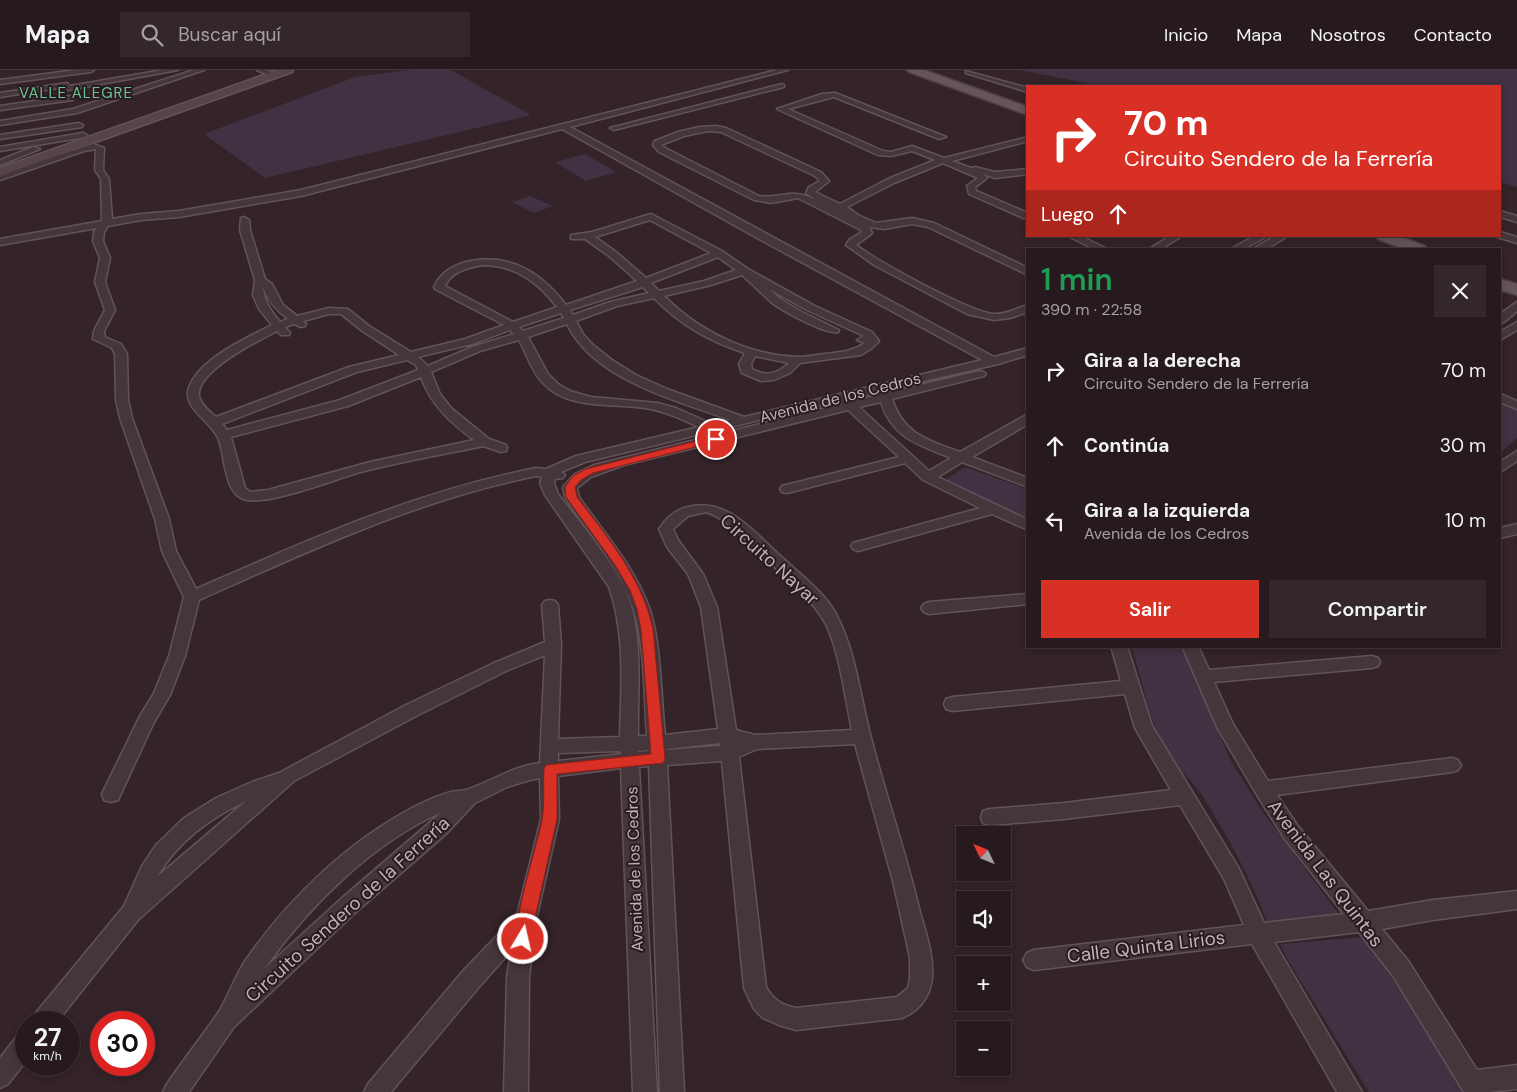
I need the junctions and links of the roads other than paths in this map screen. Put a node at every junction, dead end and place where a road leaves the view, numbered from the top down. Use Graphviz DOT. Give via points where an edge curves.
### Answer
graph roads {
  1 [pos="91,70"];
  2 [pos="176,70"];
  3 [pos="201,70"];
  4 [pos="288,70"];
  5 [pos="785,70"];
  6 [pos="913,70"];
  7 [pos="923,70"];
  8 [pos="267,71"];
  9 [pos="60,72"];
  10 [pos="968,72"];
  11 [pos="0,82"];
  12 [pos="955,83"];
  13 [pos="727,85"];
  14 [pos="782,86"];
  15 [pos="68,87"];
  16 [pos="1026,89"];
  17 [pos="748,94"];
  18 [pos="0,95"];
  19 [pos="70,98"];
  20 [pos="0,108"];
  21 [pos="1026,108"];
  22 [pos="74,111"];
  23 [pos="0,123"];
  24 [pos="79,124"];
  25 [pos="562,126"];
  26 [pos="614,128"];
  27 [pos="84,136"];
  28 [pos="0,137"];
  29 [pos="1026,139"];
  30 [pos="43,142"];
  31 [pos="1026,146"];
  32 [pos="0,149"];
  33 [pos="951,161"];
  34 [pos="0,163"];
  35 [pos="0,167"];
  36 [pos="1026,171"];
  37 [pos="0,172"];
  38 [pos="0,177"];
  39 [pos="890,193"];
  40 [pos="824,207"];
  41 [pos="862,207"];
  42 [pos="845,212"];
  43 [pos="1501,214"];
  44 [pos="1026,216"];
  45 [pos="1517,219"];
  46 [pos="244,220"];
  47 [pos="104,225"];
  48 [pos="1501,235"];
  49 [pos="574,237"];
  50 [pos="1075,237"];
  51 [pos="1175,237"];
  52 [pos="1260,237"];
  53 [pos="1281,237"];
  54 [pos="1373,237"];
  55 [pos="1387,237"];
  56 [pos="589,238"];
  57 [pos="1517,240"];
  58 [pos="0,242"];
  59 [pos="1100,248"];
  60 [pos="1156,248"];
  61 [pos="1238,248"];
  62 [pos="1260,248"];
  63 [pos="1401,248"];
  64 [pos="1416,248"];
  65 [pos="719,253"];
  66 [pos="744,271"];
  67 [pos="1026,271"];
  68 [pos="1501,278"];
  69 [pos="260,280"];
  70 [pos="645,282"];
  71 [pos="1501,284"];
  72 [pos="1517,284"];
  73 [pos="1517,290"];
  74 [pos="657,294"];
  75 [pos="1516,307"];
  76 [pos="564,309"];
  77 [pos="1026,309"];
  78 [pos="344,311"];
  79 [pos="1501,319"];
  80 [pos="569,320"];
  81 [pos="298,323"];
  82 [pos="1517,325"];
  83 [pos="511,327"];
  84 [pos="282,330"];
  85 [pos="522,336"];
  86 [pos="1501,336"];
  87 [pos="751,352"];
  88 [pos="1026,352"];
  89 [pos="410,356"];
  90 [pos="797,360"];
  91 [pos="1026,362"];
  92 [pos="998,364"];
  93 [pos="426,370"];
  94 [pos="884,392"];
  95 [pos="675,395"];
  96 [pos="1501,398"];
  97 [pos="845,401"];
  98 [pos="1517,405"];
  99 [pos="660,408"];
  100 [pos="1026,419"];
  101 [pos="744,421"];
  102 [pos="215,422"];
  103 [pos="711,428"];
  104 [pos="904,431"];
  105 [pos="224,435"];
  106 [pos="884,435"];
  107 [pos="484,442"];
  108 [pos="501,448"];
  109 [pos="960,458"];
  110 [pos="907,459"];
  111 [pos="549,473"];
  112 [pos="928,477"];
  113 [pos="577,478"];
  114 [pos="1026,482"];
  115 [pos="787,489"];
  116 [pos="993,508"];
  117 [pos="1026,525"];
  118 [pos="1517,529"];
  119 [pos="1501,532"];
  120 [pos="858,546"];
  121 [pos="192,597"];
  122 [pos="1026,599"];
  123 [pos="550,605"];
  124 [pos="929,608"];
  125 [pos="553,645"];
  126 [pos="1120,648"];
  127 [pos="1191,648"];
  128 [pos="1372,662"];
  129 [pos="1204,677"];
  130 [pos="1130,687"];
  131 [pos="952,704"];
  132 [pos="862,738"];
  133 [pos="729,744"];
  134 [pos="550,746"];
  135 [pos="657,751"];
  136 [pos="630,752"];
  137 [pos="1452,765"];
  138 [pos="550,769"];
  139 [pos="288,776"];
  140 [pos="1263,790"];
  141 [pos="111,794"];
  142 [pos="1185,796"];
  143 [pos="468,797"];
  144 [pos="990,817"];
  145 [pos="1517,900"];
  146 [pos="131,913"];
  147 [pos="526,920"];
  148 [pos="1363,922"];
  149 [pos="1258,934"];
  150 [pos="1034,960"];
  151 [pos="52,1011"];
  152 [pos="226,1019"];
  153 [pos="15,1057"];
  154 [pos="0,1076"];
  155 [pos="1517,1077"];
  156 [pos="1475,1087"];
  157 [pos="175,1092"];
  158 [pos="376,1092"];
  159 [pos="516,1092"];
  160 [pos="645,1092"];
  161 [pos="672,1092"];
  162 [pos="1350,1092"];
  1 -- 9 [label="street"];
  2 -- 15 [label="street"];
  3 -- 22 [label="street"];
  4 -- 37 [label="main road"];
  5 -- 13 [label="street"];
  6 -- 12 [label="main road"];
  7 -- 12 [label="main road"];
  8 -- 27 [label="main road"];
  9 -- 11 [label="street"];
  9 -- 15 [label="street"];
  10 -- 16 [label="street"];
  12 -- 21 [label="main road"];
  13 -- 17 [label="street"];
  13 -- 25 [label="street"];
  14 -- 17 [label="street"];
  15 -- 18 [label="street"];
  15 -- 19 [label="street"];
  17 -- 26 [label="street"];
  19 -- 20 [label="street"];
  19 -- 22 [label="street"];
  22 -- 23 [label="street"];
  22 -- 24 [label="street"];
  24 -- 27 [label="street"];
  24 -- 28 [label="street"];
  25 -- 47 [label="street" via="301,193"];
  25 -- 92 [label="street"];
  27 -- 30 [label="street"];
  27 -- 35 [label="main road"];
  29 -- 33 [label="street"];
  30 -- 32 [label="street"];
  30 -- 34 [label="street" via="32,151"];
  31 -- 33 [label="street"];
  33 -- 33 [label="street" via="921,146 940,138 940,135 841,96 825,96 781,109 881,153 891,154 912,148"];
  33 -- 36 [label="street" via="995,175"];
  33 -- 39 [label="street"];
  33 -- 42 [label="street" via="891,181"];
  33 -- 44 [label="street" via="982,176 982,180 970,188 972,192"];
  38 -- 47 [label="street" via="81,149 100,148 99,170 105,179 107,220"];
  40 -- 42 [label="street"];
  40 -- 42 [label="street"];
  40 -- 42 [label="street" via="800,196 771,200 750,195 657,145 701,130 724,130 818,174 825,181 810,193"];
  41 -- 42 [label="street"];
  42 -- 67 [label="street" via="874,226 912,221 930,225"];
  42 -- 77 [label="street" via="867,231 852,242 854,248 952,303 971,312 994,317"];
  43 -- 45 [label="street"];
  46 -- 69 [label="street"];
  47 -- 58 [label="street"];
  47 -- 121 [label="street" via="98,232 105,258 100,282 110,310 99,331 99,339 117,346 121,354 122,400 126,418 159,510 169,551"];
  48 -- 57 [label="street"];
  49 -- 56 [label="street"];
  50 -- 59 [label="street"];
  51 -- 60 [label="street"];
  52 -- 61 [label="street"];
  53 -- 62 [label="street"];
  54 -- 63 [label="main road"];
  55 -- 64 [label="main road"];
  56 -- 65 [label="street" via="654,214"];
  56 -- 70 [label="street" via="607,248"];
  65 -- 66 [label="street"];
  65 -- 70 [label="street"];
  66 -- 74 [label="street"];
  66 -- 90 [label="street" via="811,308 868,334 873,341 863,351 849,355"];
  68 -- 72 [label="main road"];
  69 -- 81 [label="street" via="268,286 279,307"];
  69 -- 84 [label="street" via="257,288 260,303"];
  70 -- 74 [label="street"];
  70 -- 76 [label="street"];
  71 -- 73 [label="main road"];
  74 -- 80 [label="street" via="614,304"];
  74 -- 87 [label="street" via="690,324 712,337"];
  75 -- 79 [label="street"];
  76 -- 80 [label="street"];
  76 -- 83 [label="street"];
  76 -- 83 [label="street" via="529,274 502,262 469,265 441,281 439,287 448,294"];
  78 -- 81 [label="street"];
  78 -- 81 [label="street" via="330,311"];
  78 -- 89 [label="street"];
  79 -- 82 [label="street"];
  80 -- 85 [label="street"];
  80 -- 95 [label="street" via="596,354 620,370"];
  81 -- 84 [label="street"];
  82 -- 86 [label="street"];
  83 -- 85 [label="street"];
  83 -- 89 [label="street" via="468,342"];
  84 -- 102 [label="street" via="195,385 195,402"];
  85 -- 93 [label="street" via="476,349"];
  85 -- 99 [label="street" via="553,387 579,398"];
  87 -- 90 [label="street"];
  87 -- 90 [label="street" via="745,364 746,371 764,379 789,371"];
  88 -- 92 [label="street, Avenida de los Cedros"];
  89 -- 93 [label="street"];
  89 -- 102 [label="street" via="344,372"];
  91 -- 92 [label="street, Avenida de los Cedros"];
  92 -- 94 [label="street, Avenida de los Cedros"];
  93 -- 105 [label="street" via="344,403"];
  93 -- 107 [label="street" via="434,396 445,410"];
  94 -- 97 [label="street, Avenida de los Cedros"];
  94 -- 104 [label="street" via="890,411"];
  95 -- 99 [label="street"];
  95 -- 101 [label="street"];
  96 -- 98 [label="street"];
  97 -- 101 [label="street, Avenida de los Cedros"];
  97 -- 106 [label="street"];
  97 -- 113 [label="street, Avenida de los Cedros" via="620,462"];
  99 -- 103 [label="street"];
  100 -- 109 [label="street"];
  101 -- 103 [label="street, Avenida de los Cedros"];
  102 -- 105 [label="street"];
  103 -- 111 [label="street, Avenida de los Cedros" via="581,459"];
  104 -- 106 [label="street"];
  104 -- 109 [label="street" via="921,443"];
  105 -- 107 [label="street" via="237,488 250,497 356,469"];
  106 -- 110 [label="street"];
  107 -- 108 [label="street"];
  109 -- 112 [label="street"];
  109 -- 114 [label="street"];
  110 -- 112 [label="street"];
  110 -- 115 [label="street"];
  111 -- 113 [label="street"];
  111 -- 121 [label="street" via="506,478 430,499 342,532"];
  111 -- 136 [label="street, Avenida de los Cedros" via="546,484 552,496 598,558 622,602 629,636"];
  112 -- 116 [label="street"];
  113 -- 135 [label="street, Avenida de los Cedros" via="570,487 572,497 620,562 643,609"];
  116 -- 117 [label="street"];
  116 -- 120 [label="street"];
  118 -- 119 [label="street"];
  121 -- 141 [label="street" via="177,656 162,695"];
  122 -- 124 [label="street"];
  123 -- 125 [label="street"];
  125 -- 134 [label="street"];
  125 -- 139 [label="street" via="412,710"];
  126 -- 130 [label="street"];
  127 -- 129 [label="street, Avenida Las Quintas"];
  128 -- 129 [label="street"];
  129 -- 140 [label="street, Avenida Las Quintas" via="1226,728"];
  130 -- 131 [label="street"];
  130 -- 142 [label="street" via="1144,728"];
  132 -- 133 [label="street"];
  132 -- 133 [label="street, Circuito Nayar" via="841,642 829,615 810,592 725,514 706,508 692,509 675,518 666,529 668,540 690,565 702,586 709,607"];
  132 -- 133 [label="street, Circuito Nayar" via="903,881 921,958 921,979 917,994 902,1007 796,1019 768,1010 755,988"];
  133 -- 135 [label="street"];
  134 -- 136 [label="street"];
  134 -- 138 [label="street"];
  135 -- 136 [label="street"];
  135 -- 161 [label="street, Avenida de los Cedros"];
  136 -- 138 [label="street, Circuito Sendero de la Ferrería"];
  136 -- 160 [label="street, Avenida de los Cedros"];
  137 -- 140 [label="street"];
  138 -- 143 [label="street, Circuito Sendero de la Ferrería" via="530,772"];
  138 -- 147 [label="street" via="550,819"];
  139 -- 146 [label="street"];
  139 -- 146 [label="street" via="223,802 180,831 152,868"];
  140 -- 148 [label="street, Avenida Las Quintas" via="1291,832"];
  142 -- 144 [label="street"];
  142 -- 149 [label="street" via="1231,873"];
  143 -- 152 [label="street, Circuito Sendero de la Ferrería" via="440,827"];
  143 -- 152 [label="street, Circuito Sendero de la Ferrería" via="439,804 391,831 320,888 254,966"];
  145 -- 148 [label="street, Calle Quinta Lirios"];
  146 -- 151 [label="street"];
  147 -- 158 [label="street" via="471,979"];
  147 -- 159 [label="street" via="518,978"];
  148 -- 149 [label="street, Calle Quinta Lirios"];
  148 -- 156 [label="street, Avenida Las Quintas" via="1401,969"];
  149 -- 150 [label="street, Calle Quinta Lirios"];
  149 -- 162 [label="street"];
  152 -- 157 [label="street, Circuito Sendero de la Ferrería"];
  153 -- 154 [label="street"];
  155 -- 156 [label="street"];
}
